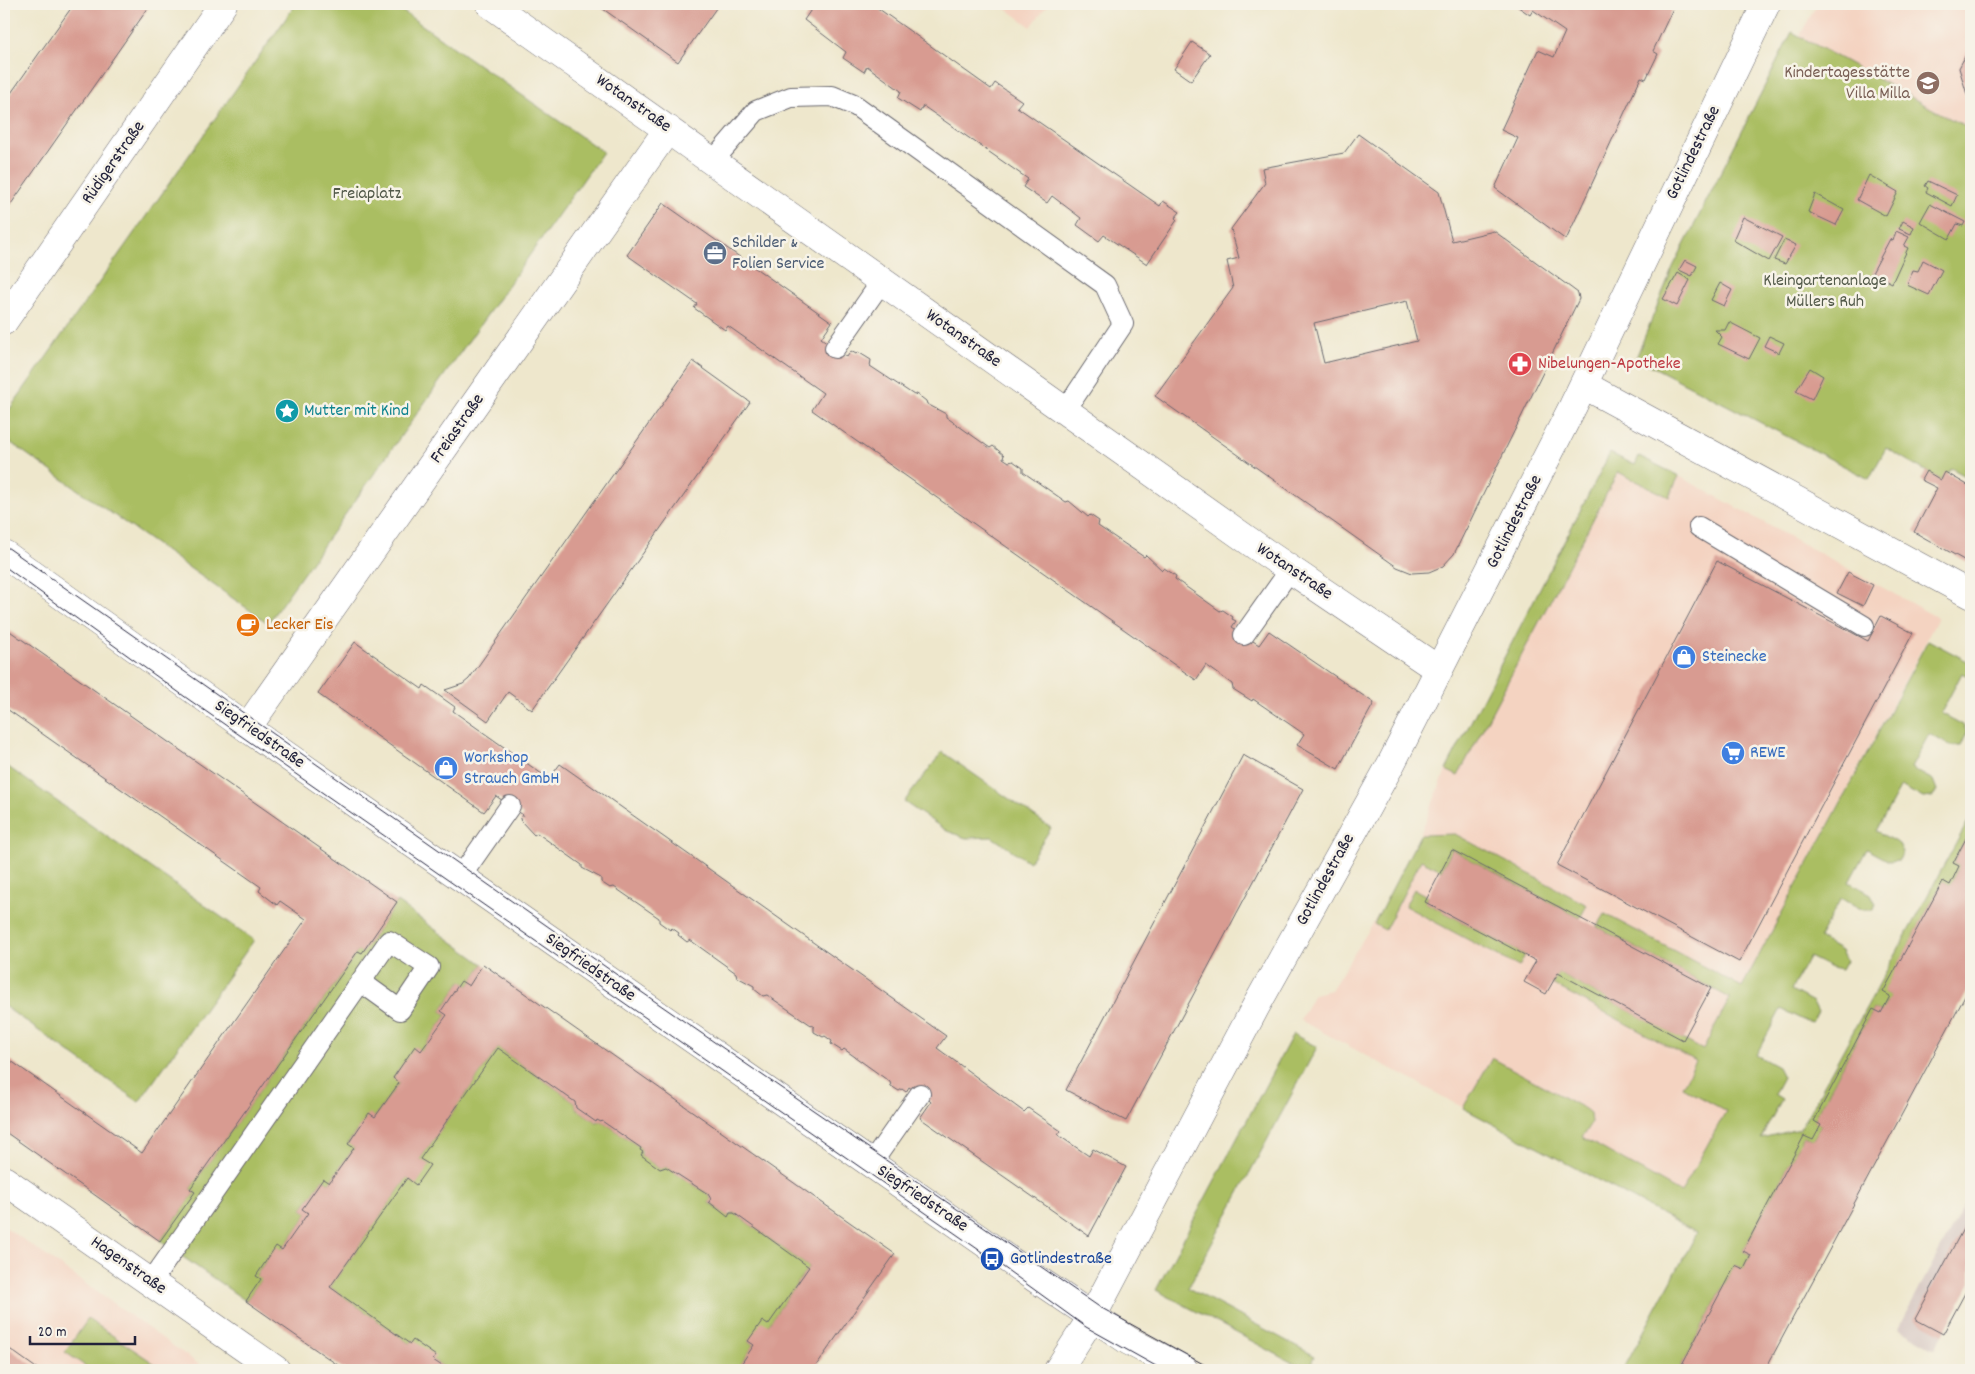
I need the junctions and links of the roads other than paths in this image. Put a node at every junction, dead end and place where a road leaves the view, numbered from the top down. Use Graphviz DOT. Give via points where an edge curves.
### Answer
graph roads {
  1 [pos="223,4"];
  2 [pos="490,4"];
  3 [pos="1766,4"];
  4 [pos="668,130"];
  5 [pos="713,161"];
  6 [pos="882,282"];
  7 [pos="4,321"];
  8 [pos="835,348"];
  9 [pos="1584,385"];
  10 [pos="1065,410"];
  11 [pos="1698,527"];
  12 [pos="4,554"];
  13 [pos="1290,570"];
  14 [pos="1971,595"];
  15 [pos="1864,626"];
  16 [pos="1244,635"];
  17 [pos="1439,670"];
  18 [pos="247,728"];
  19 [pos="510,806"];
  20 [pos="461,876"];
  21 [pos="361,982"];
  22 [pos="920,1094"];
  23 [pos="871,1164"];
  24 [pos="4,1180"];
  25 [pos="151,1282"];
  26 [pos="1092,1317"];
  27 [pos="273,1369"];
  28 [pos="1058,1370"];
  29 [pos="1184,1370"];
  1 -- 7 [label="street, Rüdigerstraße"];
  2 -- 4 [label="street, Wotanstraße"];
  3 -- 9 [label="street, Gotlindestraße"];
  4 -- 5 [label="street, Wotanstraße"];
  4 -- 18 [label="street, Freiastraße"];
  5 -- 6 [label="street, Wotanstraße"];
  5 -- 10 [label="lane" via="756,111 791,97 832,96 864,112 1106,285 1123,324"];
  6 -- 8 [label="lane"];
  6 -- 10 [label="street, Wotanstraße"];
  9 -- 14 [label="street"];
  9 -- 17 [label="street, Gotlindestraße"];
  10 -- 13 [label="street, Wotanstraße"];
  11 -- 15 [label="lane"];
  12 -- 18 [label="street, Siegfriedstraße"];
  13 -- 16 [label="lane"];
  13 -- 17 [label="street, Wotanstraße"];
  17 -- 26 [label="street, Gotlindestraße" via="1391,764 1250,1016"];
  18 -- 20 [label="street, Siegfriedstraße"];
  19 -- 20 [label="lane"];
  20 -- 23 [label="street, Siegfriedstraße"];
  21 -- 25 [label="lane"];
  22 -- 23 [label="lane"];
  23 -- 26 [label="street, Siegfriedstraße"];
  24 -- 25 [label="street, Hagenstraße"];
  25 -- 27 [label="street, Hagenstraße"];
  26 -- 28 [label="street, Gotlindestraße"];
  26 -- 29 [label="street, Siegfriedstraße"];
}
